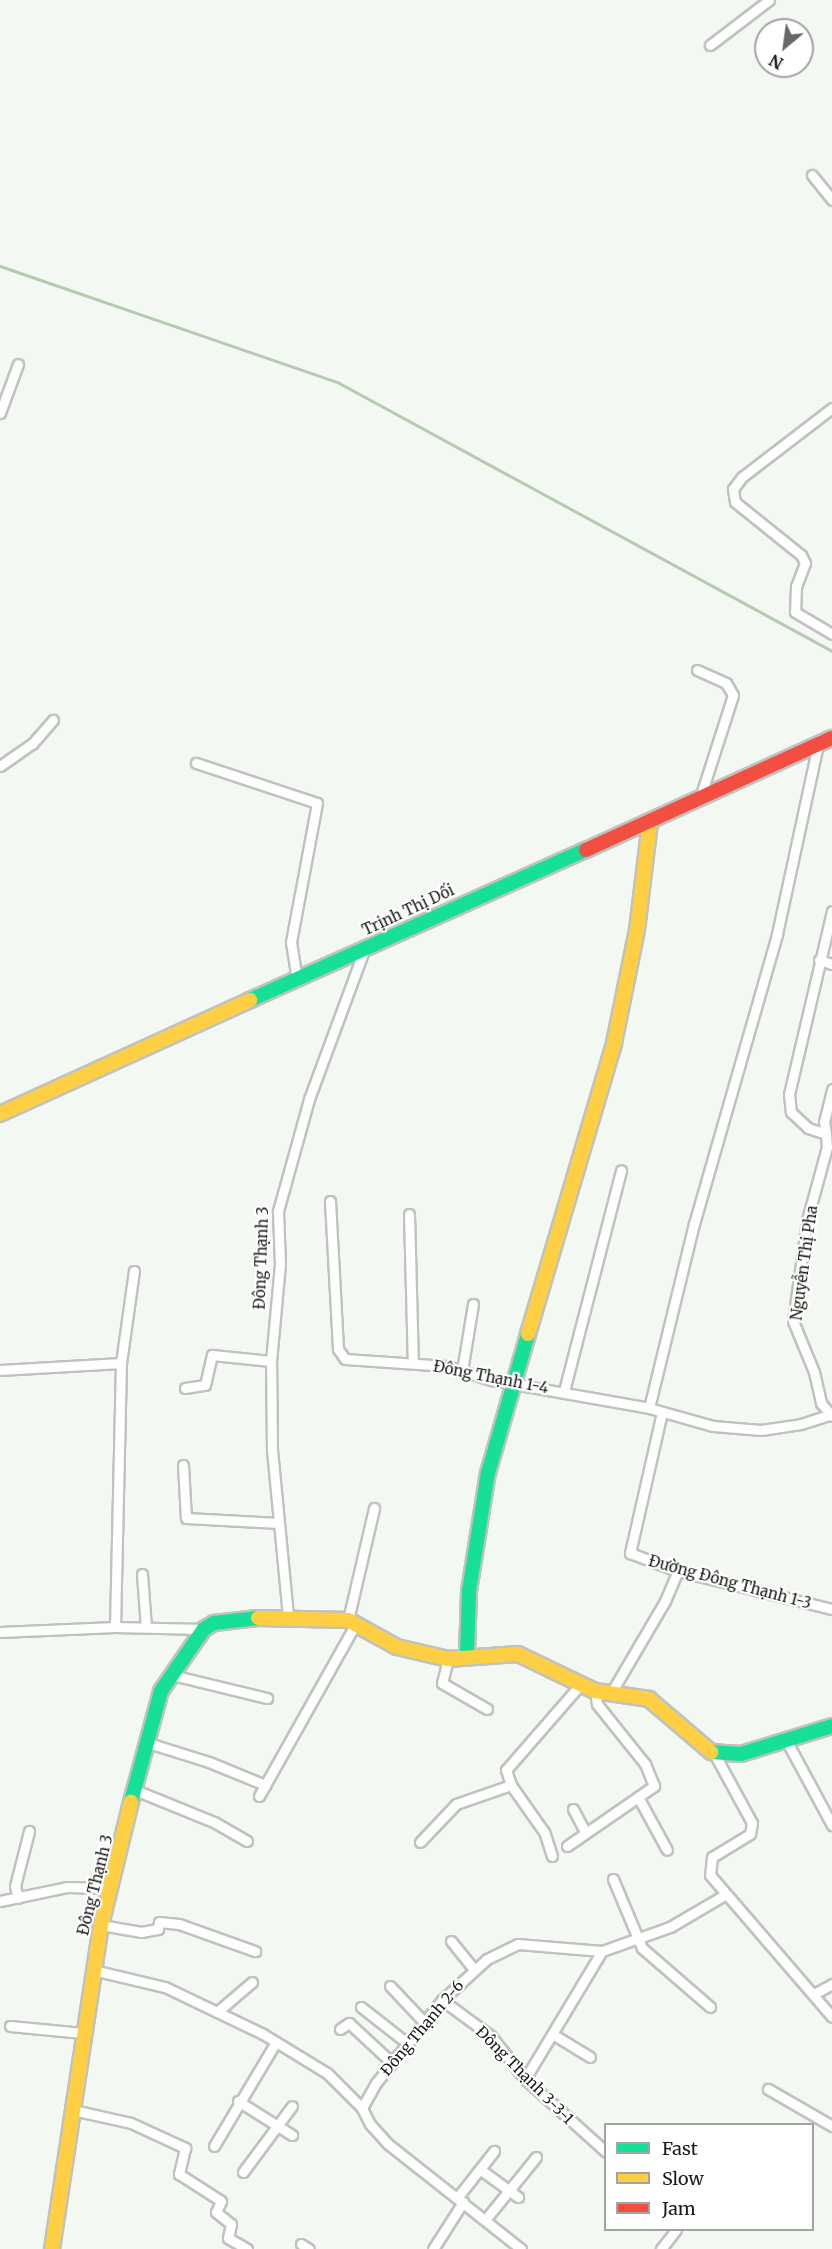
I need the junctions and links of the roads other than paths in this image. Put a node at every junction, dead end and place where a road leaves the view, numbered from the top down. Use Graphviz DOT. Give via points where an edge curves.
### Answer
graph roads {
  1 [pos="769,0"];
  2 [pos="710,45"];
  3 [pos="812,175"];
  4 [pos="832,200"];
  5 [pos="18,364"];
  6 [pos="832,408"];
  7 [pos="0,413"];
  8 [pos="832,634"];
  9 [pos="697,670"];
  10 [pos="53,720"];
  11 [pos="832,738"];
  12 [pos="818,744"];
  13 [pos="196,763"];
  14 [pos="0,766"];
  15 [pos="700,798"];
  16 [pos="650,822"];
  17 [pos="832,911"];
  18 [pos="364,949"];
  19 [pos="819,960"];
  20 [pos="832,964"];
  21 [pos="297,981"];
  22 [pos="832,1089"];
  23 [pos="0,1114"];
  24 [pos="826,1134"];
  25 [pos="621,1170"];
  26 [pos="330,1201"];
  27 [pos="409,1214"];
  28 [pos="134,1271"];
  29 [pos="473,1304"];
  30 [pos="271,1361"];
  31 [pos="121,1363"];
  32 [pos="413,1364"];
  33 [pos="0,1370"];
  34 [pos="462,1371"];
  35 [pos="513,1381"];
  36 [pos="185,1388"];
  37 [pos="564,1391"];
  38 [pos="649,1408"];
  39 [pos="662,1412"];
  40 [pos="830,1415"];
  41 [pos="183,1466"];
  42 [pos="374,1508"];
  43 [pos="279,1523"];
  44 [pos="678,1571"];
  45 [pos="142,1574"];
  46 [pos="832,1609"];
  47 [pos="288,1617"];
  48 [pos="352,1621"];
  49 [pos="115,1627"];
  50 [pos="146,1627"];
  51 [pos="204,1629"];
  52 [pos="0,1632"];
  53 [pos="467,1655"];
  54 [pos="448,1659"];
  55 [pos="172,1675"];
  56 [pos="580,1685"];
  57 [pos="595,1691"];
  58 [pos="610,1693"];
  59 [pos="267,1698"];
  60 [pos="487,1709"];
  61 [pos="832,1726"];
  62 [pos="786,1740"];
  63 [pos="145,1742"];
  64 [pos="715,1755"];
  65 [pos="265,1785"];
  66 [pos="511,1785"];
  67 [pos="135,1790"];
  68 [pos="259,1796"];
  69 [pos="638,1797"];
  70 [pos="573,1809"];
  71 [pos="832,1825"];
  72 [pos="28,1831"];
  73 [pos="585,1832"];
  74 [pos="248,1841"];
  75 [pos="420,1842"];
  76 [pos="567,1846"];
  77 [pos="667,1850"];
  78 [pos="552,1856"];
  79 [pos="613,1879"];
  80 [pos="109,1888"];
  81 [pos="726,1894"];
  82 [pos="18,1898"];
  83 [pos="0,1901"];
  84 [pos="101,1925"];
  85 [pos="636,1939"];
  86 [pos="451,1941"];
  87 [pos="255,1951"];
  88 [pos="602,1951"];
  89 [pos="473,1968"];
  90 [pos="93,1970"];
  91 [pos="252,1982"];
  92 [pos="832,1984"];
  93 [pos="390,1986"];
  94 [pos="814,1994"];
  95 [pos="442,2001"];
  96 [pos="361,2007"];
  97 [pos="710,2007"];
  98 [pos="217,2012"];
  99 [pos="832,2017"];
  100 [pos="424,2022"];
  101 [pos="10,2026"];
  102 [pos="340,2029"];
  103 [pos="83,2033"];
  104 [pos="554,2035"];
  105 [pos="276,2042"];
  106 [pos="407,2043"];
  107 [pos="590,2057"];
  108 [pos="392,2063"];
  109 [pos="525,2079"];
  110 [pos="768,2089"];
  111 [pos="238,2101"];
  112 [pos="292,2106"];
  113 [pos="362,2108"];
  114 [pos="73,2110"];
  115 [pos="276,2125"];
  116 [pos="832,2126"];
  117 [pos="292,2135"];
  118 [pos="214,2146"];
  119 [pos="604,2150"];
  120 [pos="494,2151"];
  121 [pos="536,2157"];
  122 [pos="481,2170"];
  123 [pos="243,2172"];
  124 [pos="509,2190"];
  125 [pos="518,2197"];
  126 [pos="460,2200"];
  127 [pos="485,2220"];
  128 [pos="674,2231"];
  129 [pos="52,2249"];
  130 [pos="248,2249"];
  131 [pos="433,2249"];
  132 [pos="521,2249"];
  133 [pos="661,2249"];
  1 -- 2 [label="street"];
  3 -- 4 [label="street"];
  5 -- 7 [label="street"];
  6 -- 8 [label="street" via="742,477 733,489 735,502 801,555 804,562 796,586 795,612"];
  9 -- 15 [label="street" via="726,683 732,695"];
  10 -- 14 [label="street" via="32,744"];
  11 -- 12 [label="street, Trịnh Thị Dối"];
  12 -- 15 [label="street, Trịnh Thị Dối"];
  12 -- 38 [label="street" via="777,933 694,1224"];
  13 -- 21 [label="street" via="317,802 291,942"];
  15 -- 16 [label="street, Trịnh Thị Dối"];
  16 -- 18 [label="street, Trịnh Thị Dối"];
  16 -- 35 [label="street" via="637,930 614,1043"];
  17 -- 19 [label="street"];
  18 -- 21 [label="street, Trịnh Thị Dối"];
  18 -- 30 [label="street, Đông Thạnh 3" via="338,1014 281,1191 280,1264"];
  19 -- 20 [label="street"];
  19 -- 24 [label="street" via="789,1094 791,1112 808,1128"];
  21 -- 23 [label="street, Trịnh Thị Dối" via="186,1027"];
  22 -- 24 [label="street, Nguyễn Thị Pha" via="824,1122"];
  24 -- 40 [label="street, Nguyễn Thị Pha" via="827,1147 807,1220 793,1321"];
  25 -- 37 [label="street"];
  26 -- 32 [label="street, Đông Thạnh 1-4" via="338,1349 345,1359"];
  27 -- 32 [label="street"];
  28 -- 31 [label="street"];
  29 -- 34 [label="street"];
  30 -- 36 [label="street" via="212,1355 205,1385"];
  30 -- 43 [label="street, Đông Thạnh 3" via="272,1450"];
  31 -- 33 [label="street"];
  31 -- 49 [label="street"];
  32 -- 34 [label="street, Đông Thạnh 1-4"];
  34 -- 35 [label="street, Đông Thạnh 1-4"];
  35 -- 37 [label="street, Đông Thạnh 1-4"];
  35 -- 53 [label="street" via="488,1473 469,1591"];
  37 -- 38 [label="street, Đông Thạnh 1-4"];
  38 -- 39 [label="street, Đông Thạnh 1-4"];
  39 -- 40 [label="street, Đông Thạnh 1-4" via="713,1426 761,1430"];
  39 -- 44 [label="street, Đường Đông Thạnh 1-3" via="630,1553"];
  41 -- 43 [label="street" via="186,1518"];
  42 -- 48 [label="street"];
  43 -- 47 [label="street, Đông Thạnh 3"];
  44 -- 46 [label="street, Đường Đông Thạnh 1-3"];
  44 -- 58 [label="street" via="665,1601"];
  45 -- 50 [label="street"];
  47 -- 48 [label="street"];
  47 -- 51 [label="street" via="214,1623"];
  48 -- 54 [label="street" via="397,1647"];
  48 -- 65 [label="street"];
  49 -- 50 [label="street"];
  49 -- 52 [label="street"];
  50 -- 51 [label="street"];
  51 -- 55 [label="street, Đông Thạnh 3"];
  53 -- 54 [label="street"];
  53 -- 56 [label="street" via="518,1654"];
  54 -- 60 [label="street" via="442,1683"];
  55 -- 59 [label="street"];
  55 -- 63 [label="street, Đông Thạnh 3" via="161,1691"];
  56 -- 57 [label="street"];
  56 -- 66 [label="street" via="506,1770"];
  57 -- 58 [label="street"];
  57 -- 69 [label="street" via="597,1704 645,1764 654,1786"];
  58 -- 64 [label="street" via="649,1699"];
  61 -- 62 [label="street"];
  62 -- 64 [label="street" via="741,1754"];
  62 -- 71 [label="street"];
  63 -- 65 [label="street"];
  63 -- 67 [label="street, Đông Thạnh 3"];
  64 -- 81 [label="street" via="752,1822 750,1834 712,1857 708,1866 710,1875"];
  65 -- 68 [label="street"];
  66 -- 75 [label="street" via="456,1804"];
  66 -- 78 [label="street" via="544,1832"];
  67 -- 74 [label="street" via="214,1822"];
  67 -- 80 [label="street, Đông Thạnh 3"];
  69 -- 73 [label="street"];
  69 -- 77 [label="street"];
  70 -- 73 [label="street"];
  72 -- 82 [label="street" via="15,1886"];
  73 -- 76 [label="street"];
  79 -- 85 [label="street"];
  80 -- 82 [label="street" via="67,1887"];
  80 -- 84 [label="street, Đông Thạnh 3"];
  81 -- 85 [label="street, Đông Thạnh 2-6" via="670,1927"];
  81 -- 94 [label="street"];
  82 -- 83 [label="street"];
  84 -- 87 [label="street" via="141,1932 158,1929 159,1922 180,1924"];
  84 -- 90 [label="street, Đông Thạnh 3"];
  85 -- 88 [label="street, Đông Thạnh 2-6"];
  85 -- 97 [label="street"];
  86 -- 89 [label="street"];
  88 -- 89 [label="street, Đông Thạnh 2-6" via="518,1944"];
  88 -- 104 [label="street"];
  89 -- 95 [label="street, Đông Thạnh 2-6"];
  90 -- 98 [label="street" via="165,1987"];
  90 -- 103 [label="street, Đông Thạnh 3"];
  91 -- 98 [label="street"];
  92 -- 94 [label="street"];
  93 -- 100 [label="street"];
  94 -- 99 [label="street"];
  95 -- 100 [label="street, Đông Thạnh 2-6"];
  95 -- 109 [label="street, Đông Thạnh 3-3-1" via="490,2036"];
  96 -- 106 [label="street"];
  98 -- 105 [label="street"];
  100 -- 106 [label="street, Đông Thạnh 2-6"];
  101 -- 103 [label="street"];
  102 -- 108 [label="street" via="349,2023"];
  103 -- 114 [label="street, Đông Thạnh 3"];
  104 -- 107 [label="street"];
  104 -- 109 [label="street"];
  105 -- 111 [label="street"];
  105 -- 113 [label="street" via="327,2073"];
  106 -- 108 [label="street, Đông Thạnh 2-6"];
  108 -- 113 [label="street, Đông Thạnh 2-6"];
  109 -- 119 [label="street, Đông Thạnh 3-3-1"];
  110 -- 116 [label="street"];
  111 -- 115 [label="street"];
  111 -- 118 [label="street"];
  112 -- 115 [label="street"];
  113 -- 126 [label="street" via="388,2144"];
  114 -- 129 [label="street, Đông Thạnh 3"];
  114 -- 130 [label="street" via="131,2123 185,2148 179,2174 221,2201 216,2212 231,2224 228,2238"];
  115 -- 117 [label="street"];
  115 -- 123 [label="street"];
  120 -- 122 [label="street"];
  121 -- 124 [label="street"];
  122 -- 124 [label="street"];
  122 -- 126 [label="street"];
  124 -- 125 [label="street"];
  124 -- 127 [label="street"];
  126 -- 127 [label="street"];
  126 -- 131 [label="street"];
  127 -- 132 [label="street"];
  128 -- 133 [label="street"];
}
